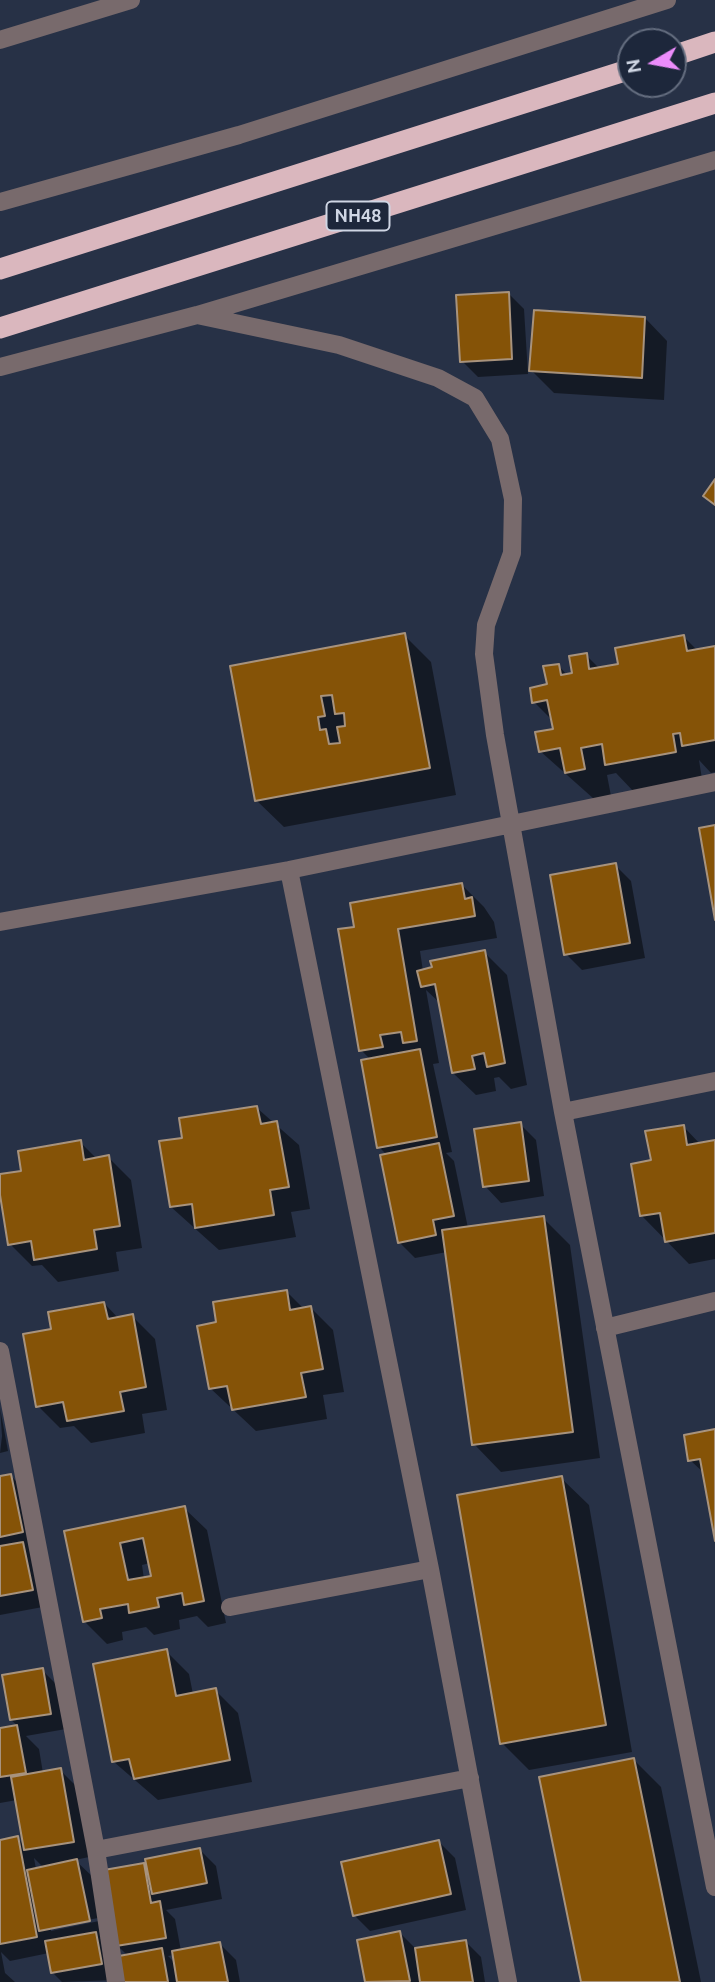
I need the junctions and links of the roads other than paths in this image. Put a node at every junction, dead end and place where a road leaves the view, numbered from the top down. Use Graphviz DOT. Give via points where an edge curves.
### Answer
graph roads {
  1 [pos="131,0"];
  2 [pos="667,0"];
  3 [pos="0,40"];
  4 [pos="715,42"];
  5 [pos="687,51"];
  6 [pos="617,73"];
  7 [pos="715,103"];
  8 [pos="715,160"];
  9 [pos="0,202"];
  10 [pos="0,269"];
  11 [pos="197,315"];
  12 [pos="0,328"];
  13 [pos="0,367"];
  14 [pos="715,782"];
  15 [pos="510,825"];
  16 [pos="289,870"];
  17 [pos="0,922"];
  18 [pos="715,1081"];
  19 [pos="563,1112"];
  20 [pos="715,1301"];
  21 [pos="605,1328"];
  22 [pos="0,1351"];
  23 [pos="430,1569"];
  24 [pos="230,1607"];
  25 [pos="470,1778"];
  26 [pos="96,1850"];
  27 [pos="715,1887"];
  28 [pos="116,1982"];
  29 [pos="508,1982"];
  1 -- 3 [label="street"];
  2 -- 9 [label="street" via="239,135"];
  4 -- 5 [label="highway"];
  6 -- 10 [label="highway"];
  7 -- 12 [label="highway, NH48"];
  8 -- 11 [label="street"];
  11 -- 13 [label="street"];
  11 -- 15 [label="street" via="339,345 438,378 475,398 500,439 513,499 512,553 486,625 484,654"];
  14 -- 15 [label="street"];
  15 -- 16 [label="street"];
  15 -- 19 [label="street"];
  16 -- 17 [label="street"];
  16 -- 23 [label="street"];
  18 -- 19 [label="street"];
  19 -- 21 [label="street"];
  20 -- 21 [label="street"];
  21 -- 27 [label="street"];
  22 -- 26 [label="street"];
  23 -- 24 [label="street"];
  23 -- 25 [label="street"];
  25 -- 26 [label="street"];
  25 -- 29 [label="street"];
  26 -- 28 [label="street"];
}
